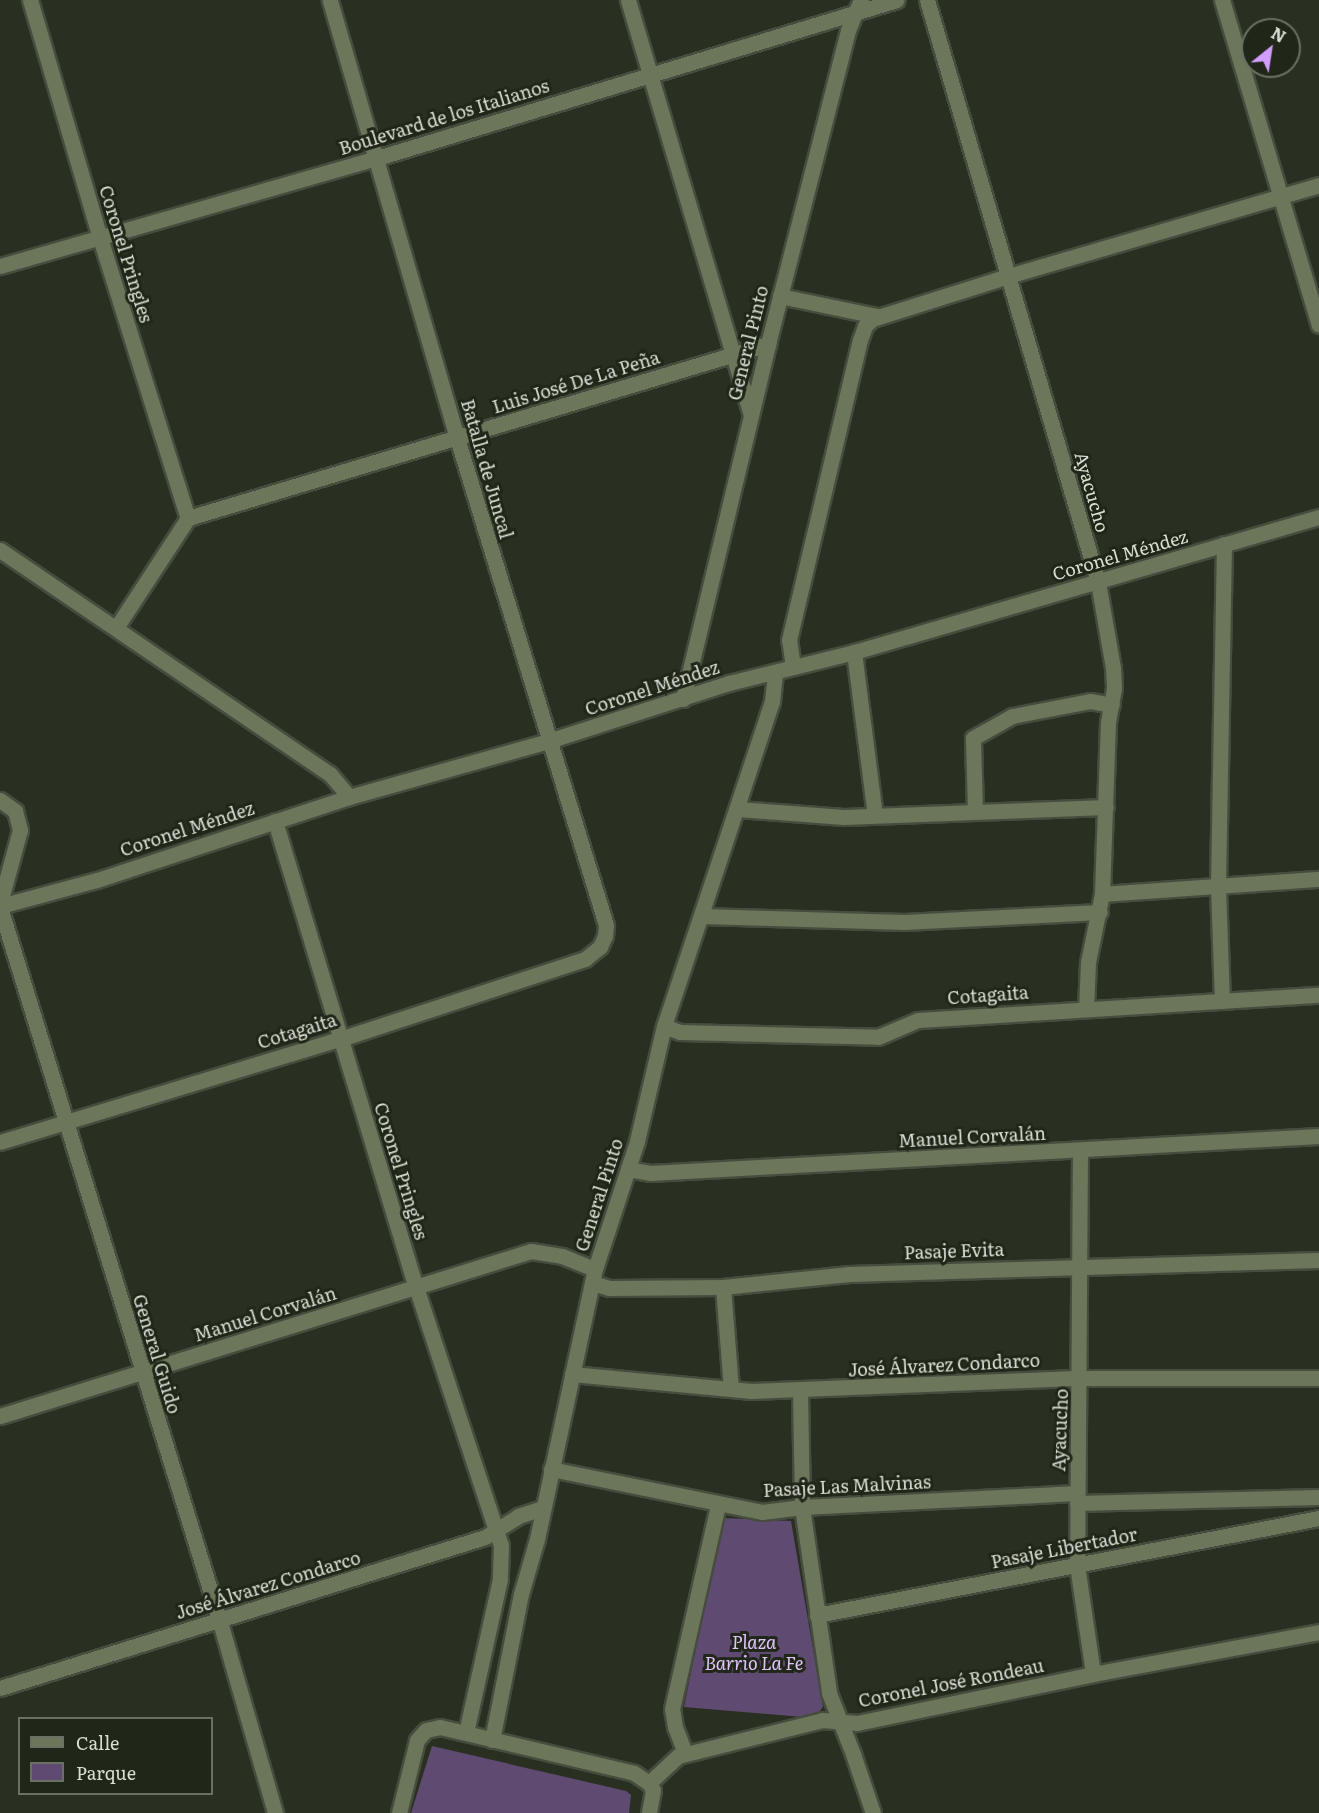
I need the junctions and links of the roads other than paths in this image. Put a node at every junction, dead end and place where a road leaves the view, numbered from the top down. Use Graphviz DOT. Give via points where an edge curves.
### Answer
graph roads {
  1 [pos="30,0"];
  2 [pos="330,0"];
  3 [pos="628,0"];
  4 [pos="861,0"];
  5 [pos="897,0"];
  6 [pos="927,0"];
  7 [pos="1222,0"];
  8 [pos="854,14"];
  9 [pos="651,74"];
  10 [pos="377,158"];
  11 [pos="1319,185"];
  12 [pos="1281,196"];
  13 [pos="100,238"];
  14 [pos="0,266"];
  15 [pos="1008,276"];
  16 [pos="780,296"];
  17 [pos="877,316"];
  18 [pos="1319,325"];
  19 [pos="768,344"];
  20 [pos="732,356"];
  21 [pos="750,413"];
  22 [pos="457,438"];
  23 [pos="1319,517"];
  24 [pos="188,519"];
  25 [pos="1224,544"];
  26 [pos="0,550"];
  27 [pos="1098,582"];
  28 [pos="116,628"];
  29 [pos="854,652"];
  30 [pos="793,668"];
  31 [pos="775,672"];
  32 [pos="683,699"];
  33 [pos="1112,705"];
  34 [pos="548,741"];
  35 [pos="349,797"];
  36 [pos="0,800"];
  37 [pos="1106,807"];
  38 [pos="738,809"];
  39 [pos="975,811"];
  40 [pos="875,815"];
  41 [pos="275,821"];
  42 [pos="1319,879"];
  43 [pos="1218,886"];
  44 [pos="1102,894"];
  45 [pos="0,905"];
  46 [pos="1100,912"];
  47 [pos="702,916"];
  48 [pos="600,947"];
  49 [pos="1319,994"];
  50 [pos="1221,1001"];
  51 [pos="1086,1009"];
  52 [pos="664,1026"];
  53 [pos="340,1039"];
  54 [pos="65,1121"];
  55 [pos="1319,1136"];
  56 [pos="0,1142"];
  57 [pos="1080,1150"];
  58 [pos="628,1169"];
  59 [pos="542,1251"];
  60 [pos="1319,1260"];
  61 [pos="1080,1266"];
  62 [pos="594,1276"];
  63 [pos="416,1287"];
  64 [pos="723,1287"];
  65 [pos="142,1373"];
  66 [pos="572,1374"];
  67 [pos="1081,1378"];
  68 [pos="1319,1378"];
  69 [pos="731,1389"];
  70 [pos="800,1390"];
  71 [pos="0,1416"];
  72 [pos="551,1469"];
  73 [pos="1319,1497"];
  74 [pos="1077,1498"];
  75 [pos="718,1505"];
  76 [pos="802,1507"];
  77 [pos="543,1508"];
  78 [pos="1319,1518"];
  79 [pos="497,1530"];
  80 [pos="1077,1565"];
  81 [pos="817,1616"];
  82 [pos="220,1622"];
  83 [pos="1319,1632"];
  84 [pos="1093,1674"];
  85 [pos="0,1688"];
  86 [pos="840,1721"];
  87 [pos="466,1732"];
  88 [pos="492,1740"];
  89 [pos="686,1753"];
  90 [pos="649,1784"];
  91 [pos="275,1813"];
  92 [pos="399,1813"];
  93 [pos="650,1813"];
  94 [pos="873,1813"];
  1 -- 13 [label="street, Coronel Pringles"];
  2 -- 10 [label="street, Batalla de Juncal"];
  3 -- 9 [label="street"];
  4 -- 8 [label="street, General Pinto"];
  5 -- 8 [label="street, Boulevard de los Italianos"];
  6 -- 15 [label="street, Ayacucho"];
  7 -- 12 [label="street"];
  8 -- 9 [label="street, Boulevard de los Italianos"];
  8 -- 16 [label="street, General Pinto"];
  9 -- 10 [label="street, Boulevard de los Italianos"];
  9 -- 20 [label="street"];
  10 -- 13 [label="street, Boulevard de los Italianos"];
  10 -- 22 [label="street, Batalla de Juncal"];
  11 -- 12 [label="street"];
  12 -- 15 [label="street"];
  12 -- 18 [label="street"];
  13 -- 14 [label="street, Boulevard de los Italianos"];
  13 -- 24 [label="street, Coronel Pringles"];
  15 -- 17 [label="street"];
  15 -- 27 [label="street, Ayacucho"];
  16 -- 17 [label="street"];
  16 -- 19 [label="street, General Pinto"];
  17 -- 30 [label="street" via="865,326 789,640"];
  19 -- 20 [label="street, Luis José De La Peña"];
  19 -- 21 [label="street, General Pinto"];
  20 -- 21 [label="street"];
  20 -- 22 [label="street, Luis José De La Peña"];
  21 -- 32 [label="street, General Pinto"];
  22 -- 24 [label="street, Luis José De La Peña"];
  22 -- 34 [label="street, Batalla de Juncal"];
  23 -- 25 [label="street, Coronel Méndez"];
  24 -- 28 [label="street"];
  25 -- 27 [label="street, Coronel Méndez"];
  25 -- 43 [label="street"];
  26 -- 28 [label="street"];
  27 -- 29 [label="street, Coronel Méndez"];
  27 -- 33 [label="street, Ayacucho" via="1113,668"];
  28 -- 35 [label="street" via="330,774"];
  29 -- 30 [label="street, Coronel Méndez"];
  29 -- 40 [label="street"];
  30 -- 31 [label="street, Coronel Méndez"];
  31 -- 32 [label="street, Coronel Méndez"];
  31 -- 38 [label="street, General Pinto" via="772,702"];
  32 -- 34 [label="street, Coronel Méndez"];
  33 -- 37 [label="street, Ayacucho"];
  33 -- 39 [label="street" via="1090,701 1012,716 973,738"];
  34 -- 35 [label="street, Coronel Méndez"];
  34 -- 48 [label="street, Batalla de Juncal" via="606,925"];
  35 -- 41 [label="street, Coronel Méndez"];
  36 -- 45 [label="street" via="15,811 20,830"];
  37 -- 39 [label="street"];
  37 -- 44 [label="street, Ayacucho"];
  38 -- 40 [label="street" via="844,817"];
  38 -- 47 [label="street, General Pinto"];
  39 -- 40 [label="street"];
  41 -- 45 [label="street, Coronel Méndez" via="97,880"];
  41 -- 53 [label="street, Coronel Pringles"];
  42 -- 43 [label="street"];
  43 -- 44 [label="street"];
  43 -- 50 [label="street"];
  44 -- 46 [label="street, Ayacucho"];
  45 -- 54 [label="street, General Guido"];
  46 -- 47 [label="street" via="904,922"];
  46 -- 51 [label="street, Ayacucho" via="1088,962"];
  47 -- 52 [label="street, General Pinto"];
  48 -- 53 [label="street, Cotagaita" via="585,959"];
  49 -- 50 [label="street, Cotagaita"];
  50 -- 51 [label="street, Cotagaita"];
  51 -- 52 [label="street, Cotagaita" via="918,1020 878,1037 680,1032"];
  52 -- 58 [label="street, General Pinto"];
  53 -- 54 [label="street, Cotagaita"];
  53 -- 63 [label="street, Coronel Pringles"];
  54 -- 56 [label="street, Cotagaita"];
  54 -- 65 [label="street, General Guido"];
  55 -- 57 [label="street, Manuel Corvalán"];
  57 -- 58 [label="street, Manuel Corvalán" via="650,1173"];
  57 -- 61 [label="street, Ayacucho"];
  58 -- 62 [label="street, General Pinto"];
  59 -- 62 [label="street, Pasaje Evita"];
  59 -- 63 [label="street, Manuel Corvalán" via="531,1251"];
  60 -- 61 [label="street, Pasaje Evita"];
  61 -- 64 [label="street, Pasaje Evita" via="849,1274"];
  61 -- 67 [label="street, Ayacucho"];
  62 -- 64 [label="street, Pasaje Evita" via="609,1288"];
  62 -- 66 [label="street, General Pinto"];
  63 -- 65 [label="street, Manuel Corvalán"];
  63 -- 79 [label="street, Coronel Pringles"];
  64 -- 69 [label="street"];
  65 -- 71 [label="street, Manuel Corvalán"];
  65 -- 82 [label="street, General Guido"];
  66 -- 69 [label="street, José Álvarez Condarco"];
  66 -- 72 [label="street, General Pinto"];
  67 -- 68 [label="street, José Álvarez Condarco"];
  67 -- 70 [label="street, José Álvarez Condarco"];
  67 -- 74 [label="street, Ayacucho"];
  69 -- 70 [label="street, José Álvarez Condarco"];
  70 -- 76 [label="street"];
  72 -- 75 [label="street, Pasaje Las Malvinas"];
  72 -- 77 [label="street, General Pinto"];
  73 -- 74 [label="street, Pasaje Las Malvinas"];
  74 -- 76 [label="street, Pasaje Las Malvinas"];
  74 -- 80 [label="street, Ayacucho"];
  75 -- 76 [label="street, Pasaje Las Malvinas" via="762,1512"];
  75 -- 89 [label="street" via="672,1709"];
  76 -- 81 [label="street"];
  77 -- 79 [label="street, José Álvarez Condarco" via="518,1516"];
  77 -- 88 [label="street, General Pinto" via="521,1594"];
  78 -- 80 [label="street, Pasaje Libertador"];
  79 -- 82 [label="street, José Álvarez Condarco"];
  79 -- 87 [label="street" via="502,1554 500,1579"];
  80 -- 81 [label="street, Pasaje Libertador"];
  80 -- 84 [label="street, Ayacucho"];
  81 -- 86 [label="street" via="829,1693"];
  82 -- 85 [label="street, José Álvarez Condarco"];
  82 -- 91 [label="street, General Guido"];
  83 -- 84 [label="street, Coronel José Rondeau"];
  84 -- 86 [label="street, Coronel José Rondeau" via="857,1723"];
  86 -- 89 [label="street, Coronel José Rondeau" via="822,1720"];
  86 -- 94 [label="street"];
  87 -- 88 [label="street"];
  87 -- 92 [label="street" via="440,1726 422,1733"];
  88 -- 90 [label="street" via="634,1773"];
  89 -- 90 [label="street, Coronel José Rondeau" via="667,1763"];
  90 -- 93 [label="street" via="653,1798"];
}
